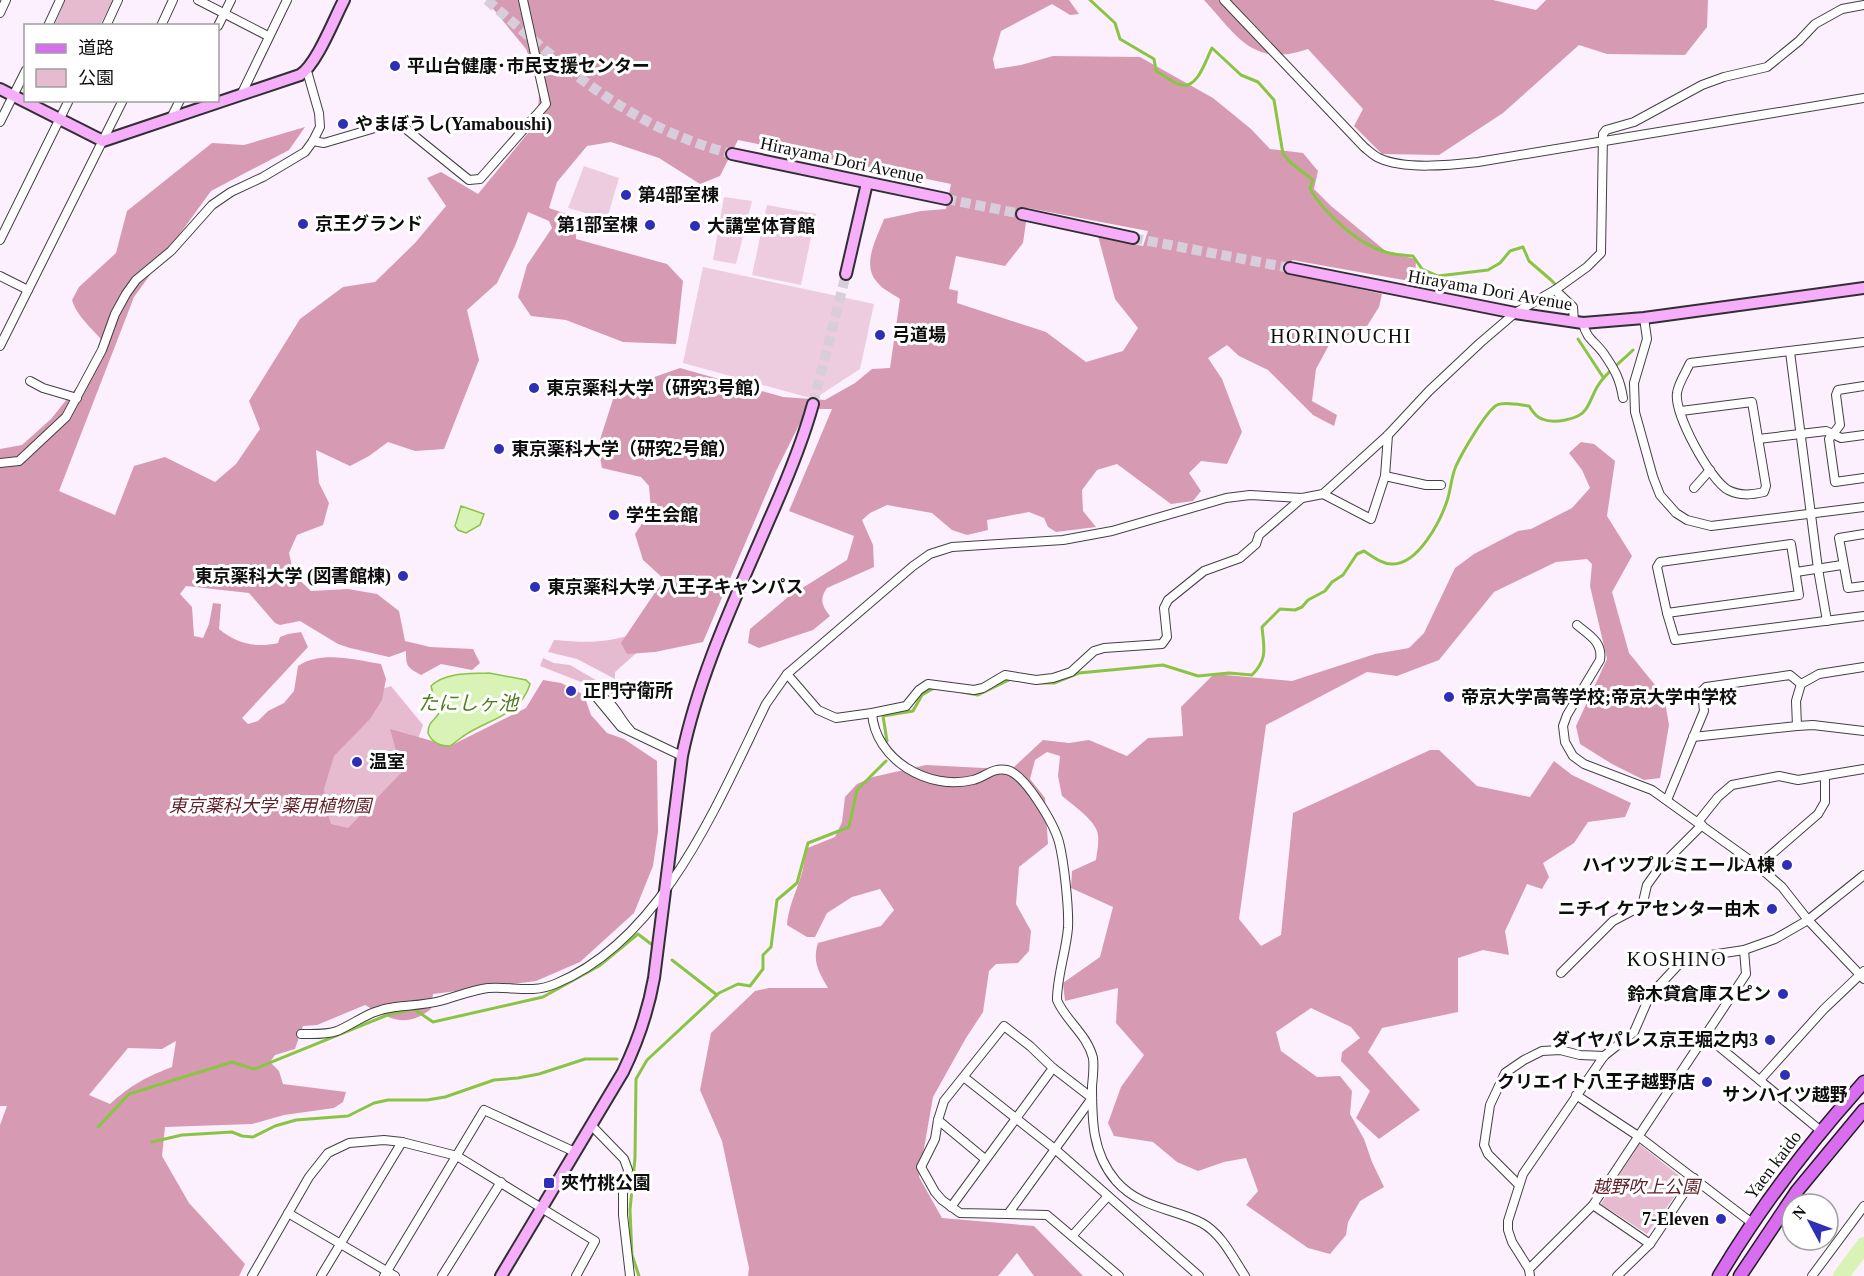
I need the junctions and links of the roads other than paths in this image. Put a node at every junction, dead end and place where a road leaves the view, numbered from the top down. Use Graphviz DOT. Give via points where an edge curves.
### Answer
graph roads {
  1 [pos="6,0"];
  2 [pos="60,0"];
  3 [pos="118,0"];
  4 [pos="173,0"];
  5 [pos="198,0"];
  6 [pos="231,0"];
  7 [pos="287,0"];
  8 [pos="344,0"];
  9 [pos="524,0"];
  10 [pos="1224,0"];
  11 [pos="1864,5"];
  12 [pos="0,13"];
  13 [pos="224,13"];
  14 [pos="49,24"];
  15 [pos="107,24"];
  16 [pos="162,24"];
  17 [pos="219,24"];
  18 [pos="268,36"];
  19 [pos="307,70"];
  20 [pos="24,74"];
  21 [pos="0,89"];
  22 [pos="241,95"];
  23 [pos="13,96"];
  24 [pos="1864,98"];
  25 [pos="24,101"];
  26 [pos="25,102"];
  27 [pos="68,102"];
  28 [pos="122,102"];
  29 [pos="179,102"];
  30 [pos="218,102"];
  31 [pos="219,102"];
  32 [pos="172,116"];
  33 [pos="60,119"];
  34 [pos="0,122"];
  35 [pos="103,141"];
  36 [pos="313,141"];
  37 [pos="1604,141"];
  38 [pos="732,154"];
  39 [pos="867,183"];
  40 [pos="946,199"];
  41 [pos="1022,214"];
  42 [pos="1133,238"];
  43 [pos="0,240"];
  44 [pos="1290,268"];
  45 [pos="846,274"];
  46 [pos="0,276"];
  47 [pos="1558,287"];
  48 [pos="1864,288"];
  49 [pos="28,290"];
  50 [pos="1515,314"];
  51 [pos="1644,318"];
  52 [pos="1579,323"];
  53 [pos="1864,342"];
  54 [pos="0,346"];
  55 [pos="1790,352"];
  56 [pos="30,381"];
  57 [pos="1864,386"];
  58 [pos="77,398"];
  59 [pos="1623,398"];
  60 [pos="813,404"];
  61 [pos="1681,411"];
  62 [pos="1801,433"];
  63 [pos="1833,434"];
  64 [pos="1388,435"];
  65 [pos="1864,435"];
  66 [pos="1758,439"];
  67 [pos="0,463"];
  68 [pos="1710,470"];
  69 [pos="1385,476"];
  70 [pos="1864,478"];
  71 [pos="1442,485"];
  72 [pos="1694,488"];
  73 [pos="1323,494"];
  74 [pos="1302,498"];
  75 [pos="1864,507"];
  76 [pos="1812,514"];
  77 [pos="1864,534"];
  78 [pos="1842,565"];
  79 [pos="1818,568"];
  80 [pos="1796,572"];
  81 [pos="1864,586"];
  82 [pos="1667,613"];
  83 [pos="1864,616"];
  84 [pos="1827,621"];
  85 [pos="1577,625"];
  86 [pos="1788,664"];
  87 [pos="1864,667"];
  88 [pos="787,674"];
  89 [pos="1790,675"];
  90 [pos="1801,684"];
  91 [pos="872,713"];
  92 [pos="1797,726"];
  93 [pos="1864,731"];
  94 [pos="631,732"];
  95 [pos="1693,737"];
  96 [pos="682,756"];
  97 [pos="1864,769"];
  98 [pos="1825,776"];
  99 [pos="1667,800"];
  100 [pos="1700,823"];
  101 [pos="1758,866"];
  102 [pos="1864,875"];
  103 [pos="667,888"];
  104 [pos="1808,920"];
  105 [pos="1744,950"];
  106 [pos="1561,973"];
  107 [pos="1863,975"];
  108 [pos="301,1034"];
  109 [pos="1705,1035"];
  110 [pos="1604,1056"];
  111 [pos="1053,1068"];
  112 [pos="965,1078"];
  113 [pos="1760,1080"];
  114 [pos="1864,1082"];
  115 [pos="1576,1095"];
  116 [pos="1092,1098"];
  117 [pos="1864,1110"];
  118 [pos="1016,1117"];
  119 [pos="938,1120"];
  120 [pos="592,1126"];
  121 [pos="1821,1131"];
  122 [pos="1638,1136"];
  123 [pos="402,1142"];
  124 [pos="1056,1150"];
  125 [pos="575,1152"];
  126 [pos="456,1156"];
  127 [pos="984,1160"];
  128 [pos="1694,1178"];
  129 [pos="501,1182"];
  130 [pos="1520,1185"];
  131 [pos="1108,1196"];
  132 [pos="1593,1204"];
  133 [pos="1864,1206"];
  134 [pos="542,1207"];
  135 [pos="951,1207"];
  136 [pos="288,1213"];
  137 [pos="1008,1214"];
  138 [pos="1752,1223"];
  139 [pos="1072,1236"];
  140 [pos="340,1244"];
  141 [pos="1650,1244"];
  142 [pos="1530,1273"];
  143 [pos="386,1274"];
  144 [pos="252,1276"];
  145 [pos="321,1276"];
  146 [pos="395,1276"];
  147 [pos="442,1276"];
  148 [pos="501,1276"];
  149 [pos="576,1276"];
  150 [pos="630,1276"];
  151 [pos="1119,1276"];
  152 [pos="1199,1276"];
  153 [pos="1245,1276"];
  154 [pos="1617,1276"];
  155 [pos="1719,1276"];
  156 [pos="1740,1276"];
  157 [pos="1812,1276"];
  1 -- 12 [label="street"];
  2 -- 14 [label="street"];
  3 -- 15 [label="street"];
  4 -- 16 [label="street"];
  5 -- 13 [label="street"];
  6 -- 13 [label="street"];
  7 -- 18 [label="street"];
  8 -- 19 [label="street"];
  9 -- 36 [label="street" via="546,104 480,179 469,180 401,124 392,123 324,143"];
  10 -- 37 [label="street" via="1364,147 1380,159 1449,165"];
  11 -- 37 [label="street" via="1842,9 1815,24 1767,67 1702,85 1634,122 1606,130"];
  13 -- 17 [label="street"];
  13 -- 18 [label="street"];
  18 -- 22 [label="street"];
  19 -- 22 [label="street"];
  19 -- 36 [label="street" via="319,113 320,127"];
  20 -- 23 [label="street"];
  21 -- 23 [label="street"];
  22 -- 31 [label="street"];
  23 -- 25 [label="street"];
  23 -- 34 [label="street"];
  24 -- 37 [label="street"];
  26 -- 33 [label="street"];
  27 -- 33 [label="street"];
  28 -- 35 [label="street"];
  29 -- 32 [label="street"];
  30 -- 32 [label="street"];
  32 -- 35 [label="street"];
  33 -- 35 [label="street"];
  33 -- 43 [label="street"];
  35 -- 49 [label="street"];
  36 -- 58 [label="street" via="305,152 212,205 171,251 136,280"];
  37 -- 47 [label="street" via="1601,253"];
  38 -- 39 [label="street, Hirayama Dori Avenue"];
  39 -- 40 [label="street, Hirayama Dori Avenue"];
  39 -- 45 [label="street"];
  41 -- 42 [label="street"];
  44 -- 50 [label="street, Hirayama Dori Avenue"];
  46 -- 49 [label="street"];
  47 -- 50 [label="street"];
  47 -- 52 [label="street"];
  48 -- 51 [label="street, Hirayama Dori Avenue"];
  49 -- 54 [label="street"];
  50 -- 52 [label="street, Hirayama Dori Avenue"];
  50 -- 64 [label="street" via="1429,391"];
  51 -- 52 [label="street, Hirayama Dori Avenue"];
  51 -- 76 [label="street" via="1647,339 1634,383 1635,412 1660,495 1687,520 1711,526"];
  52 -- 59 [label="street" via="1618,375"];
  53 -- 55 [label="street"];
  55 -- 61 [label="street" via="1690,363 1677,394"];
  55 -- 62 [label="street"];
  56 -- 58 [label="street"];
  57 -- 63 [label="street" via="1838,390 1840,425"];
  58 -- 67 [label="street" via="66,417 19,460"];
  60 -- 96 [label="street" via="792,466 712,655"];
  61 -- 66 [label="street" via="1752,402"];
  61 -- 68 [label="street" via="1689,436"];
  62 -- 63 [label="street"];
  62 -- 66 [label="street"];
  62 -- 76 [label="street"];
  63 -- 65 [label="street" via="1841,438"];
  63 -- 70 [label="street" via="1829,439 1835,482"];
  64 -- 69 [label="street"];
  64 -- 73 [label="street"];
  66 -- 68 [label="street" via="1764,492 1733,492 1718,482"];
  68 -- 72 [label="street"];
  69 -- 71 [label="street"];
  69 -- 73 [label="street" via="1371,519"];
  73 -- 74 [label="street"];
  74 -- 88 [label="street" via="1226,498 1112,531 1063,540 952,547 930,554"];
  74 -- 91 [label="street" via="1240,558 1204,570 1168,600 1164,608 1167,637 1162,644 1094,651 1071,672 1053,678 1036,680 1005,675 974,690 928,684 906,706"];
  75 -- 76 [label="street"];
  76 -- 79 [label="street"];
  77 -- 78 [label="street" via="1839,538"];
  78 -- 79 [label="street"];
  78 -- 81 [label="street" via="1848,588"];
  79 -- 80 [label="street"];
  79 -- 84 [label="street"];
  80 -- 82 [label="street" via="1799,595"];
  80 -- 82 [label="street" via="1791,544 1660,562 1657,567"];
  82 -- 84 [label="street" via="1675,640 1784,630"];
  83 -- 84 [label="street"];
  85 -- 99 [label="street" via="1597,642 1602,652 1567,715 1563,726 1565,742 1573,756 1584,764 1652,790"];
  86 -- 89 [label="street"];
  87 -- 90 [label="street" via="1819,674"];
  88 -- 91 [label="street" via="818,710 836,718"];
  88 -- 103 [label="street" via="766,704 706,827"];
  89 -- 90 [label="street"];
  89 -- 95 [label="street" via="1706,687 1702,691 1704,711"];
  90 -- 92 [label="street" via="1796,701"];
  91 -- 116 [label="street" via="879,741 890,756 909,770 951,781 973,780 994,770 1008,770 1017,775 1040,805 1059,843 1063,867 1068,930 1057,1000 1082,1034 1093,1059"];
  92 -- 93 [label="street"];
  92 -- 95 [label="street"];
  94 -- 94 [label="street" via="614,721 593,693 614,706"];
  94 -- 96 [label="street"];
  95 -- 99 [label="street"];
  96 -- 103 [label="street"];
  97 -- 98 [label="street"];
  98 -- 100 [label="street" via="1798,780 1779,776 1732,784"];
  98 -- 101 [label="street" via="1825,802 1818,814"];
  99 -- 100 [label="street"];
  100 -- 101 [label="street"];
  100 -- 106 [label="street" via="1660,867 1647,885 1642,902 1613,921"];
  101 -- 104 [label="street" via="1782,887"];
  102 -- 104 [label="street"];
  103 -- 108 [label="street" via="607,955 556,984 533,991 488,988 422,1005 368,1013 335,1031"];
  103 -- 120 [label="street" via="648,1010 623,1072"];
  104 -- 105 [label="street"];
  104 -- 107 [label="street"];
  105 -- 109 [label="street" via="1746,974"];
  105 -- 110 [label="street" via="1680,963 1654,991 1634,1032"];
  107 -- 113 [label="street" via="1824,1009"];
  109 -- 113 [label="street"];
  109 -- 122 [label="street"];
  110 -- 115 [label="street"];
  110 -- 130 [label="street" via="1542,1051 1505,1073 1490,1104 1484,1145 1488,1154"];
  111 -- 112 [label="street" via="1004,1026"];
  111 -- 116 [label="street"];
  111 -- 118 [label="street"];
  112 -- 118 [label="street"];
  112 -- 119 [label="street" via="944,1101"];
  113 -- 121 [label="street"];
  114 -- 121 [label="main road, Yaen kaido"];
  115 -- 122 [label="street"];
  115 -- 130 [label="street" via="1523,1174"];
  116 -- 124 [label="street"];
  116 -- 153 [label="street" via="1097,1148 1117,1182 1142,1200 1211,1230"];
  117 -- 156 [label="main road, Yaen kaido" via="1797,1191"];
  118 -- 124 [label="street"];
  118 -- 127 [label="street"];
  119 -- 127 [label="street"];
  119 -- 135 [label="street" via="935,1139 921,1167 935,1192"];
  120 -- 125 [label="street"];
  120 -- 150 [label="street" via="624,1159 628,1170 623,1215"];
  121 -- 138 [label="main road, Yaen kaido"];
  122 -- 128 [label="street"];
  122 -- 132 [label="street"];
  123 -- 126 [label="street"];
  123 -- 136 [label="street" via="349,1143 328,1153"];
  123 -- 140 [label="street"];
  124 -- 131 [label="street"];
  124 -- 137 [label="street"];
  125 -- 126 [label="street" via="483,1110"];
  125 -- 134 [label="street"];
  126 -- 129 [label="street"];
  126 -- 143 [label="street"];
  127 -- 135 [label="street"];
  128 -- 138 [label="street"];
  128 -- 141 [label="street"];
  129 -- 134 [label="street"];
  129 -- 147 [label="street"];
  130 -- 142 [label="street" via="1508,1230"];
  131 -- 139 [label="street"];
  131 -- 152 [label="street"];
  132 -- 141 [label="street"];
  132 -- 142 [label="street"];
  133 -- 157 [label="street"];
  134 -- 148 [label="street"];
  134 -- 149 [label="street" via="596,1241"];
  135 -- 137 [label="street" via="960,1213"];
  136 -- 140 [label="street"];
  136 -- 144 [label="street"];
  137 -- 139 [label="street" via="1047,1215"];
  138 -- 155 [label="main road, Yaen kaido"];
  139 -- 151 [label="street"];
  140 -- 143 [label="street"];
  140 -- 145 [label="street"];
  141 -- 154 [label="street"];
  143 -- 146 [label="street"];
}
